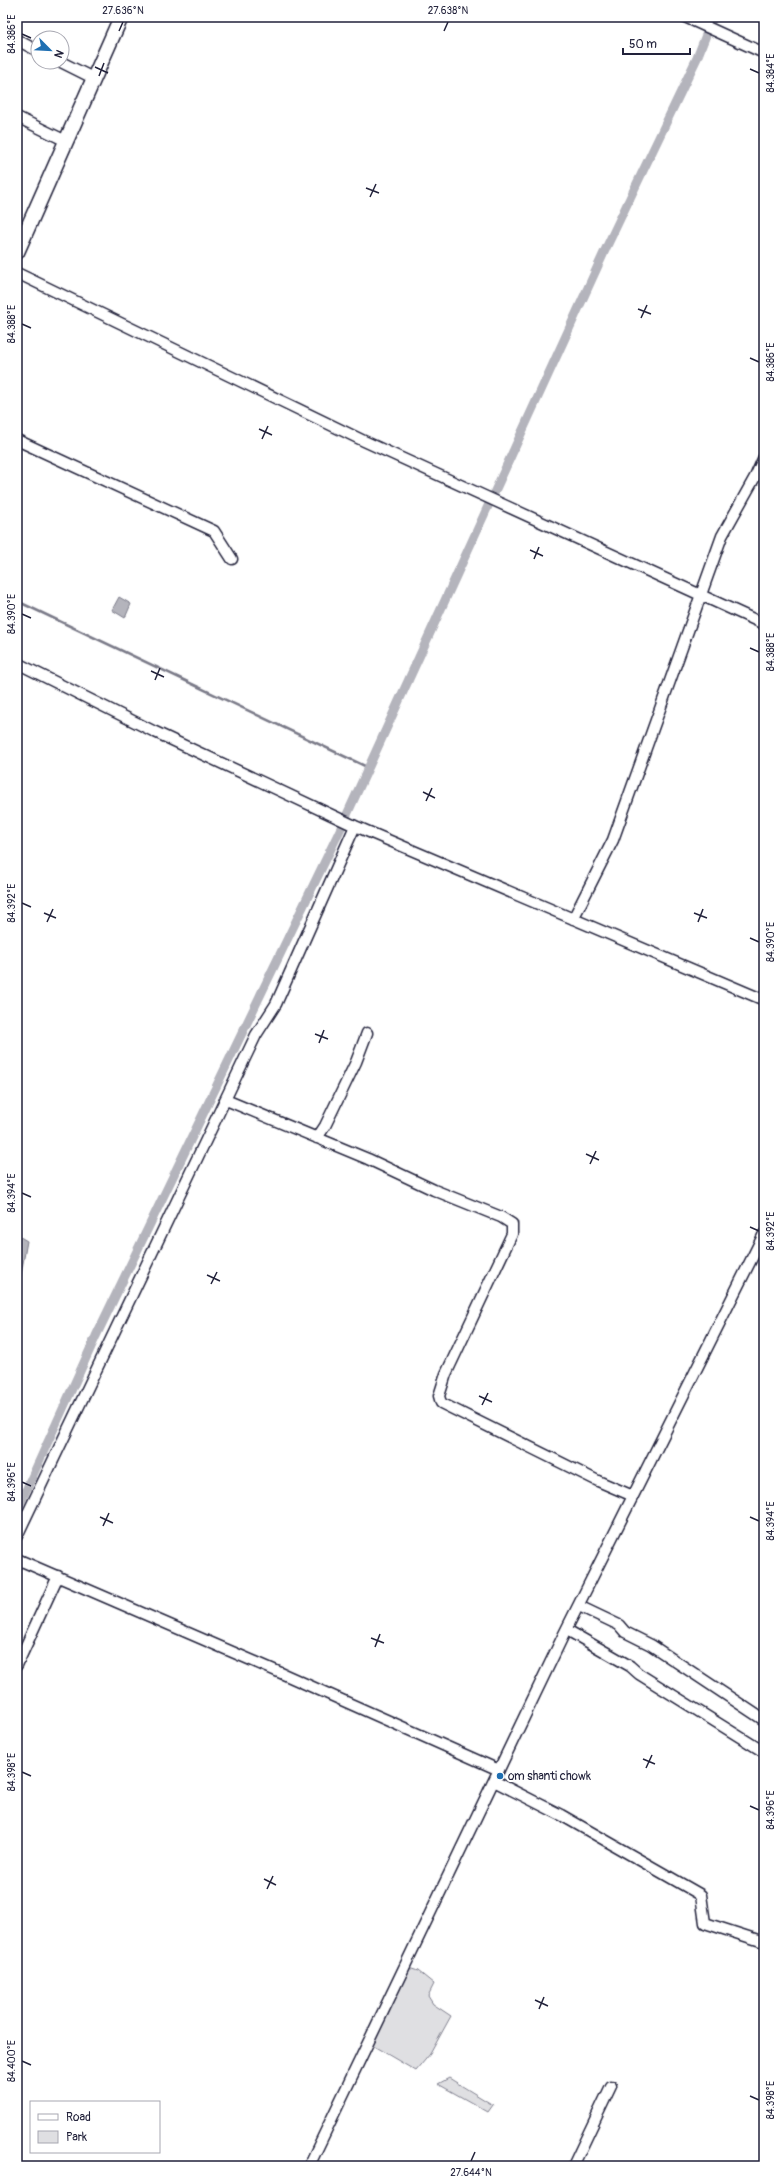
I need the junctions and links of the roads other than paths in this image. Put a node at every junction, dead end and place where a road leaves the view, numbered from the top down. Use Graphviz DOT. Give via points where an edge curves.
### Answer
graph roads {
  1 [pos="121,17"];
  2 [pos="686,17"];
  3 [pos="17,40"];
  4 [pos="30,46"];
  5 [pos="764,53"];
  6 [pos="70,66"];
  7 [pos="93,78"];
  8 [pos="17,117"];
  9 [pos="66,141"];
  10 [pos="17,252"];
  11 [pos="17,273"];
  12 [pos="17,440"];
  13 [pos="764,457"];
  14 [pos="232,559"];
  15 [pos="700,594"];
  16 [pos="764,624"];
  17 [pos="17,663"];
  18 [pos="352,824"];
  19 [pos="573,919"];
  20 [pos="764,1000"];
  21 [pos="367,1033"];
  22 [pos="226,1100"];
  23 [pos="316,1138"];
  24 [pos="764,1234"];
  25 [pos="633,1496"];
  26 [pos="17,1536"];
  27 [pos="17,1559"];
  28 [pos="58,1576"];
  29 [pos="578,1606"];
  30 [pos="567,1630"];
  31 [pos="17,1665"];
  32 [pos="764,1720"];
  33 [pos="764,1752"];
  34 [pos="499,1770"];
  35 [pos="494,1781"];
  36 [pos="764,1942"];
  37 [pos="611,2086"];
  38 [pos="309,2166"];
  39 [pos="573,2166"];
  1 -- 7 [label="street"];
  2 -- 5 [label="street"];
  3 -- 4 [label="street"];
  6 -- 7 [label="street"];
  7 -- 9 [label="street"];
  8 -- 9 [label="street"];
  9 -- 10 [label="street"];
  11 -- 15 [label="street" via="341,430"];
  12 -- 14 [label="street" via="214,531"];
  13 -- 15 [label="street" via="722,536"];
  15 -- 16 [label="street"];
  15 -- 19 [label="street" via="613,840"];
  17 -- 18 [label="street" via="153,731"];
  18 -- 19 [label="street"];
  18 -- 22 [label="street" via="276,1004 256,1035"];
  19 -- 20 [label="street"];
  21 -- 23 [label="street" via="325,1126"];
  22 -- 23 [label="street"];
  22 -- 26 [label="street"];
  23 -- 25 [label="street" via="512,1224 512,1234 449,1368 438,1396 439,1400 598,1481"];
  24 -- 25 [label="street"];
  25 -- 29 [label="street"];
  27 -- 28 [label="street"];
  28 -- 31 [label="street"];
  28 -- 34 [label="street"];
  29 -- 30 [label="street"];
  29 -- 32 [label="street" via="619,1625 625,1632 651,1645"];
  30 -- 33 [label="street" via="630,1666"];
  30 -- 34 [label="street"];
  34 -- 35 [label="street"];
  35 -- 36 [label="street" via="561,1815 701,1895 705,1923"];
  35 -- 38 [label="street"];
  37 -- 39 [label="street"];
}
